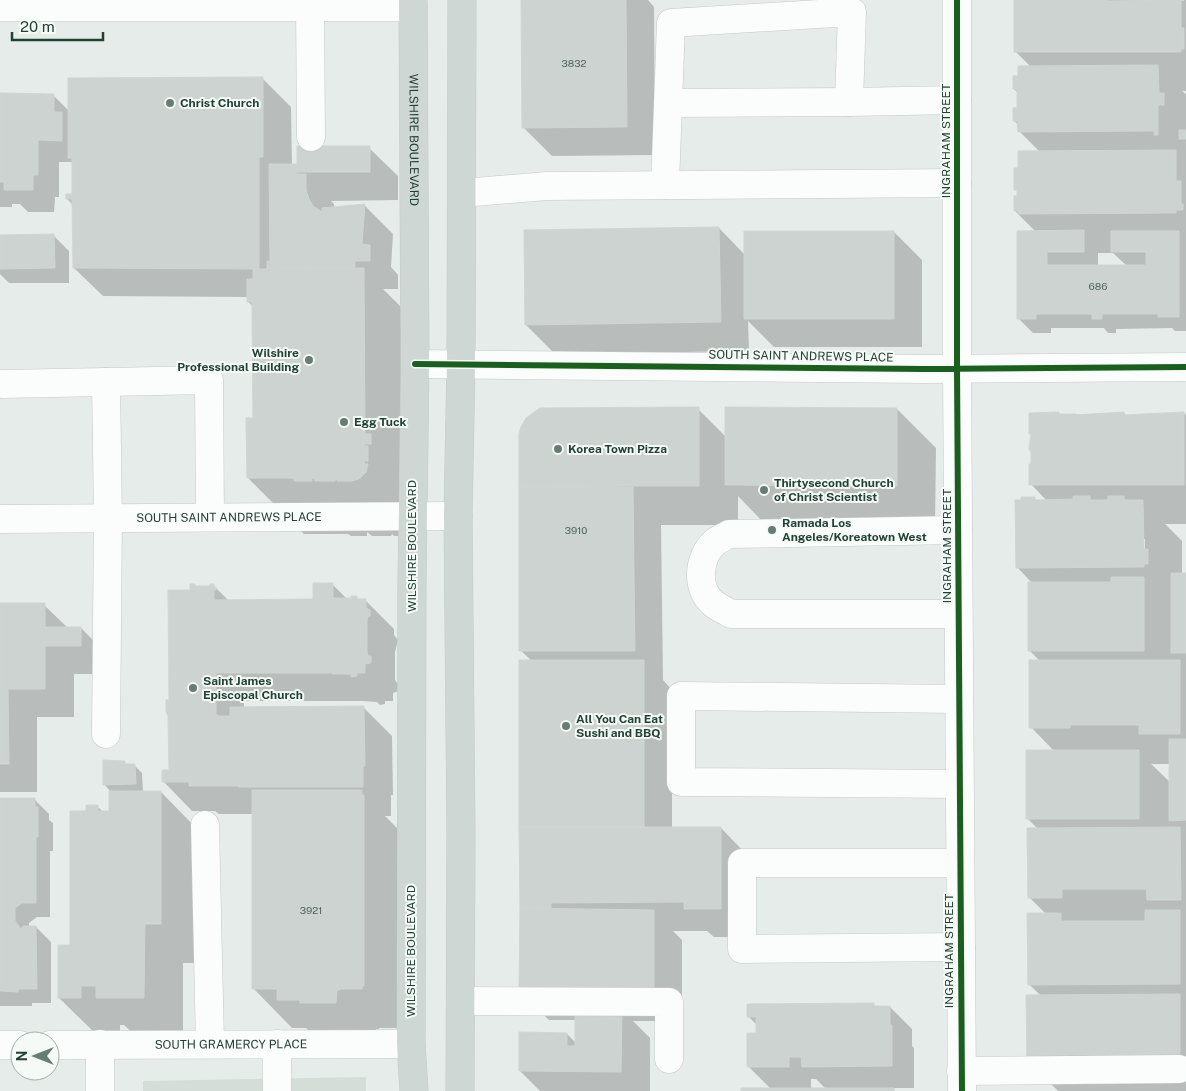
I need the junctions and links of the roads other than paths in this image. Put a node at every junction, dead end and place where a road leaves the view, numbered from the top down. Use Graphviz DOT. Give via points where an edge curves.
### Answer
graph roads {
  1 [pos="462,0"];
  2 [pos="957,0"];
  3 [pos="413,4"];
  4 [pos="294,5"];
  5 [pos="0,7"];
  6 [pos="957,100"];
  7 [pos="849,102"];
  8 [pos="668,103"];
  9 [pos="311,138"];
  10 [pos="957,183"];
  11 [pos="665,185"];
  12 [pos="462,194"];
  13 [pos="415,364"];
  14 [pos="461,364"];
  15 [pos="1186,367"];
  16 [pos="957,369"];
  17 [pos="106,382"];
  18 [pos="2,384"];
  19 [pos="412,516"];
  20 [pos="458,516"];
  21 [pos="210,517"];
  22 [pos="108,518"];
  23 [pos="0,519"];
  24 [pos="958,530"];
  25 [pos="958,614"];
  26 [pos="959,699"];
  27 [pos="106,734"];
  28 [pos="960,784"];
  29 [pos="205,824"];
  30 [pos="960,863"];
  31 [pos="961,947"];
  32 [pos="461,1001"];
  33 [pos="100,1044"];
  34 [pos="210,1044"];
  35 [pos="277,1044"];
  36 [pos="411,1044"];
  37 [pos="60,1045"];
  38 [pos="669,1059"];
  39 [pos="1179,1069"];
  40 [pos="962,1081"];
  41 [pos="100,1091"];
  42 [pos="277,1091"];
  43 [pos="414,1091"];
  44 [pos="460,1091"];
  1 -- 12 [label="main road"];
  2 -- 6 [label="street, INGRAHAM STREET"];
  3 -- 4 [label="street"];
  3 -- 13 [label="main road, WILSHIRE BOULEVARD"];
  4 -- 5 [label="street"];
  4 -- 9 [label="street"];
  6 -- 7 [label="street"];
  6 -- 10 [label="street, INGRAHAM STREET"];
  7 -- 8 [label="street"];
  7 -- 8 [label="street" via="852,12 671,23"];
  8 -- 11 [label="street"];
  10 -- 11 [label="street"];
  10 -- 16 [label="street, INGRAHAM STREET"];
  11 -- 12 [label="street" via="548,186"];
  12 -- 14 [label="main road"];
  13 -- 14 [label="street, SOUTH SAINT ANDREWS PLACE"];
  13 -- 19 [label="main road, WILSHIRE BOULEVARD"];
  14 -- 16 [label="street, SOUTH SAINT ANDREWS PLACE"];
  14 -- 20 [label="main road"];
  15 -- 16 [label="street, SOUTH SAINT ANDREWS PLACE"];
  16 -- 24 [label="street, INGRAHAM STREET"];
  17 -- 18 [label="street"];
  17 -- 21 [label="street" via="209,380"];
  17 -- 22 [label="street"];
  19 -- 20 [label="street, SOUTH SAINT ANDREWS PLACE"];
  19 -- 21 [label="street, SOUTH SAINT ANDREWS PLACE"];
  19 -- 36 [label="main road, WILSHIRE BOULEVARD"];
  20 -- 32 [label="main road"];
  21 -- 22 [label="street, SOUTH SAINT ANDREWS PLACE"];
  22 -- 23 [label="street, SOUTH SAINT ANDREWS PLACE"];
  22 -- 27 [label="street"];
  24 -- 25 [label="street, INGRAHAM STREET"];
  24 -- 25 [label="street" via="729,534 716,542 705,555 700,574 702,589 713,604 731,614"];
  25 -- 26 [label="street, INGRAHAM STREET"];
  26 -- 28 [label="street, INGRAHAM STREET"];
  26 -- 28 [label="street" via="681,696 680,782"];
  28 -- 30 [label="street, INGRAHAM STREET"];
  29 -- 34 [label="street"];
  30 -- 31 [label="street, INGRAHAM STREET"];
  30 -- 31 [label="street" via="742,863 742,949"];
  31 -- 40 [label="street, INGRAHAM STREET"];
  32 -- 38 [label="street" via="669,1002"];
  32 -- 44 [label="main road"];
  33 -- 34 [label="street, SOUTH GRAMERCY PLACE"];
  33 -- 37 [label="street, SOUTH GRAMERCY PLACE"];
  33 -- 41 [label="street"];
  34 -- 35 [label="street, SOUTH GRAMERCY PLACE"];
  35 -- 36 [label="street, SOUTH GRAMERCY PLACE"];
  35 -- 42 [label="street"];
  36 -- 43 [label="main road, WILSHIRE BOULEVARD"];
  39 -- 40 [label="street"];
}
